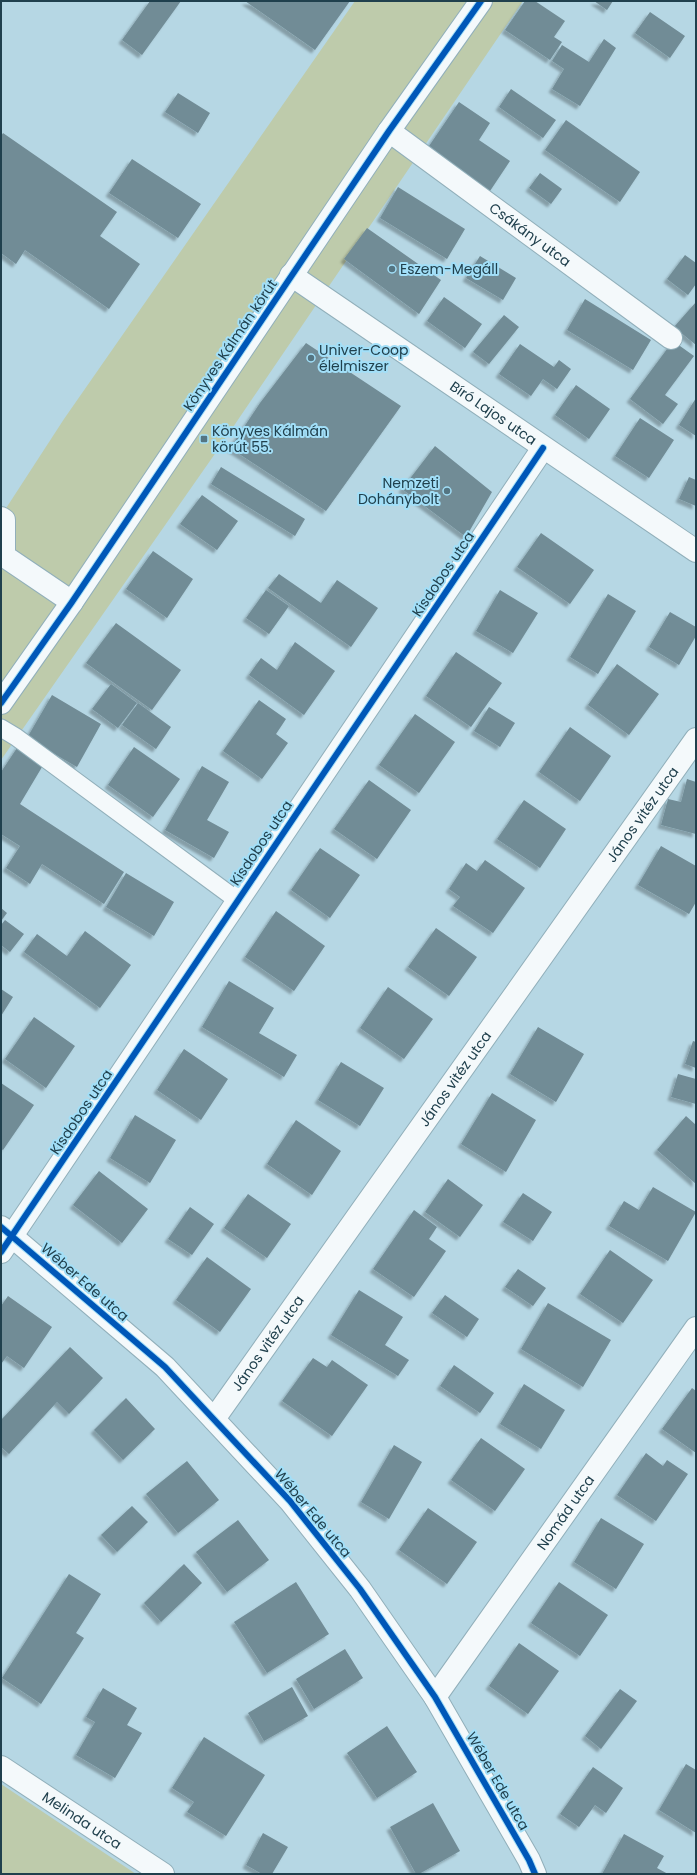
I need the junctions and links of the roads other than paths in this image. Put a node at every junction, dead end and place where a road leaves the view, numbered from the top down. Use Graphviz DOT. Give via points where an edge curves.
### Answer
graph roads {
  1 [pos="481,1"];
  2 [pos="389,131"];
  3 [pos="291,275"];
  4 [pos="671,338"];
  5 [pos="543,448"];
  6 [pos="1,518"];
  7 [pos="696,551"];
  8 [pos="2,558"];
  9 [pos="72,602"];
  10 [pos="1,703"];
  11 [pos="1,728"];
  12 [pos="696,739"];
  13 [pos="237,900"];
  14 [pos="5,1238"];
  15 [pos="696,1328"];
  16 [pos="214,1419"];
  17 [pos="435,1697"];
  18 [pos="1,1767"];
  19 [pos="163,1874"];
  20 [pos="535,1874"];
  1 -- 2 [label="street, Könyves Kálmán körút"];
  2 -- 3 [label="street, Könyves Kálmán körút"];
  2 -- 4 [label="street, Csákány utca"];
  3 -- 5 [label="street, Bíró Lajos utca"];
  3 -- 9 [label="street, Könyves Kálmán körút"];
  5 -- 7 [label="street, Bíró Lajos utca"];
  5 -- 13 [label="street, Kisdobos utca"];
  6 -- 8 [label="street" via="4,520"];
  8 -- 9 [label="street"];
  9 -- 10 [label="street, Könyves Kálmán körút"];
  11 -- 13 [label="lane"];
  12 -- 16 [label="street, János vitéz utca"];
  13 -- 14 [label="street, Kisdobos utca"];
  14 -- 16 [label="street, Wéber Ede utca" via="165,1367"];
  15 -- 17 [label="street, Nomád utca"];
  16 -- 17 [label="street, Wéber Ede utca" via="290,1501 360,1589"];
  17 -- 20 [label="street, Wéber Ede utca"];
  18 -- 19 [label="street, Melinda utca"];
}
